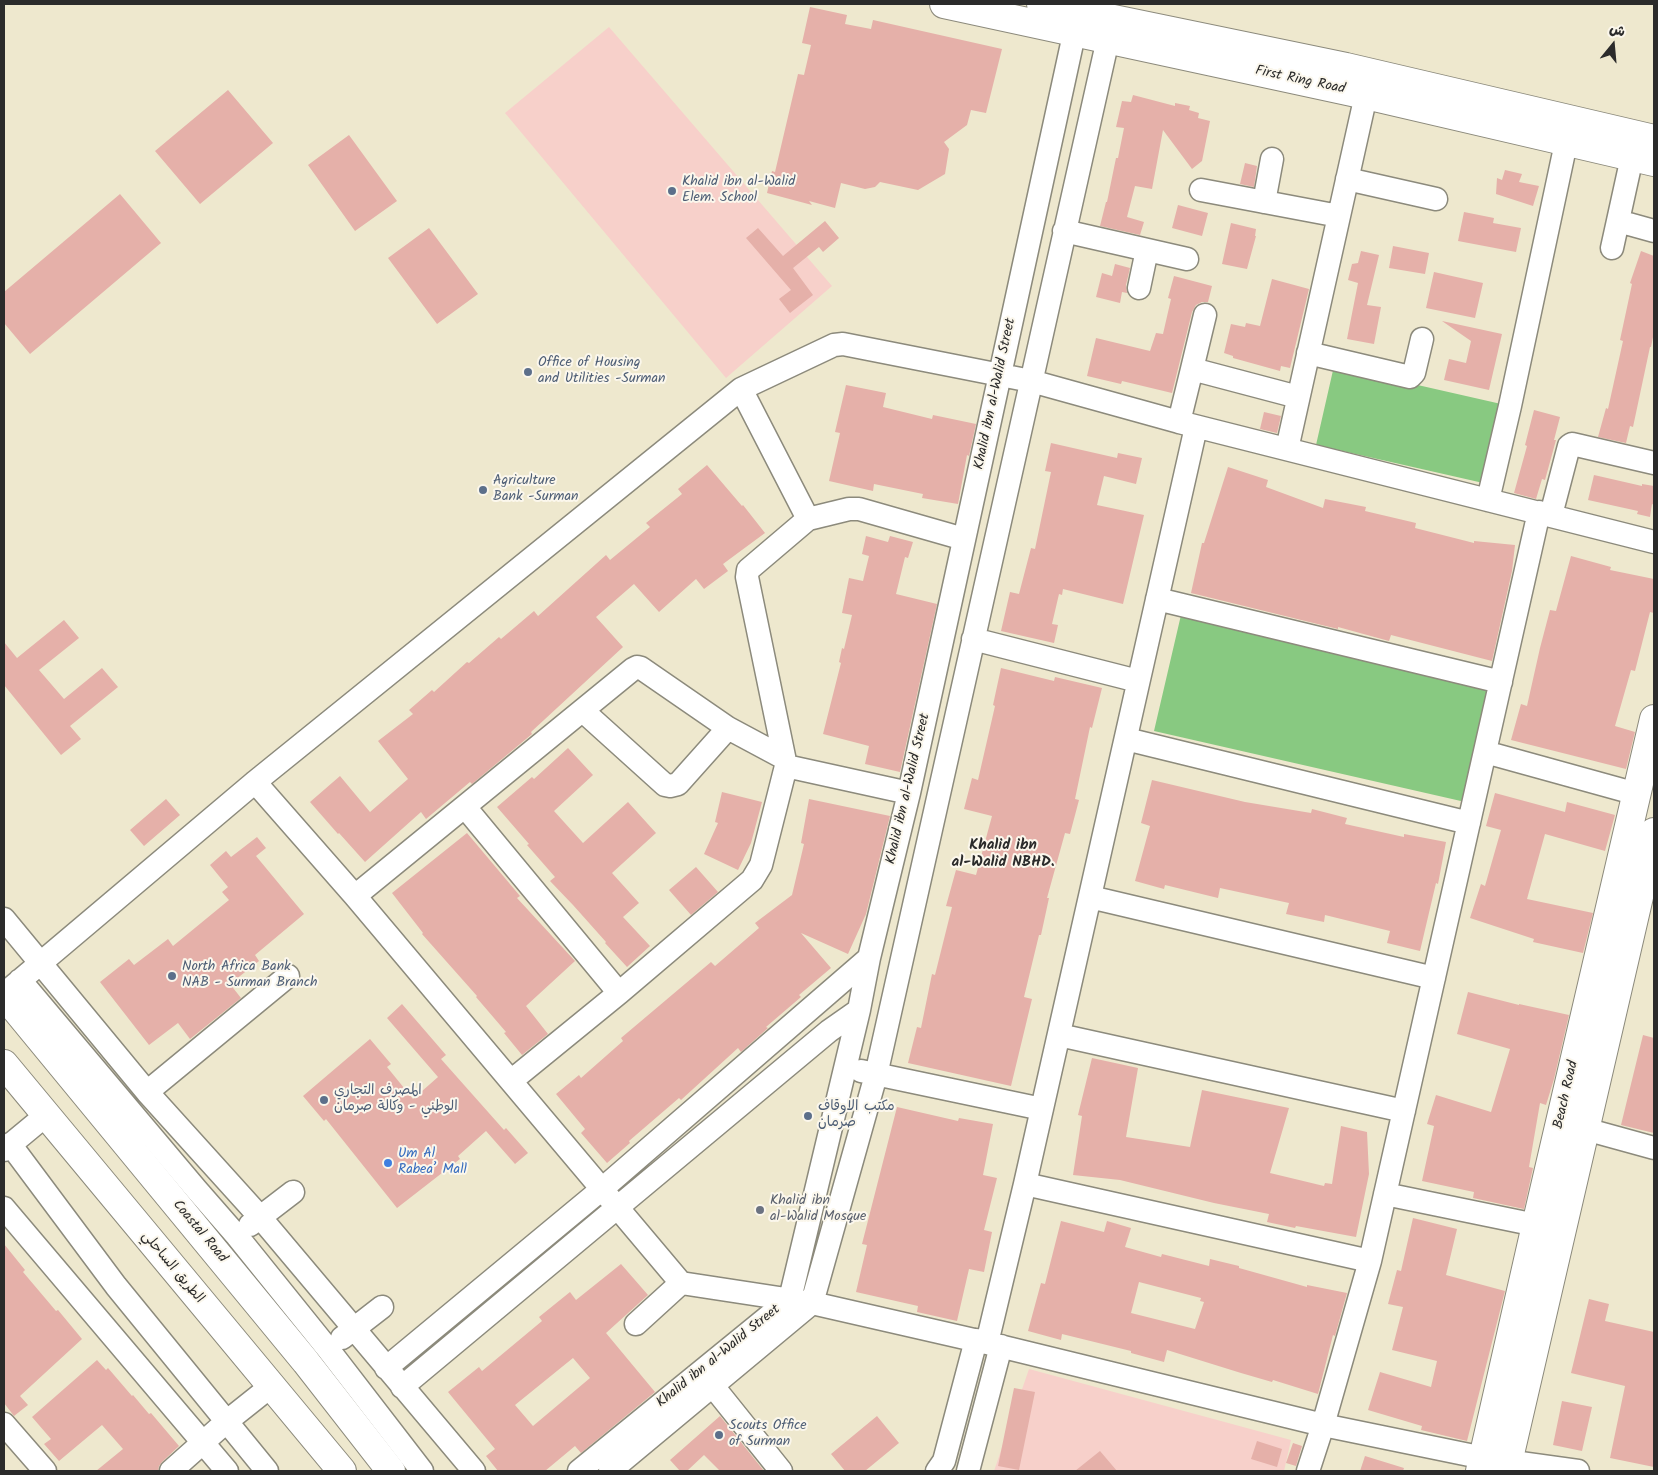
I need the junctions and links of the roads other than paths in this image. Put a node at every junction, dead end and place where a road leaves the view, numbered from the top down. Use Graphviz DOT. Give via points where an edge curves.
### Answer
graph roads {
  1 [pos="944,4"];
  2 [pos="1048,5"];
  3 [pos="1095,20"];
  4 [pos="1366,95"];
  5 [pos="1568,131"];
  6 [pos="1654,139"];
  7 [pos="1272,159"];
  8 [pos="1643,160"];
  9 [pos="1347,179"];
  10 [pos="1201,190"];
  11 [pos="1436,199"];
  12 [pos="1264,202"];
  13 [pos="1338,216"];
  14 [pos="1618,221"];
  15 [pos="1064,231"];
  16 [pos="1654,231"];
  17 [pos="1612,248"];
  18 [pos="1148,250"];
  19 [pos="1187,259"];
  20 [pos="1139,288"];
  21 [pos="1205,315"];
  22 [pos="1422,339"];
  23 [pos="1308,353"];
  24 [pos="1192,369"];
  25 [pos="1000,375"];
  26 [pos="1031,381"];
  27 [pos="741,389"];
  28 [pos="1298,397"];
  29 [pos="1187,424"];
  30 [pos="1286,449"];
  31 [pos="1654,463"];
  32 [pos="1488,500"];
  33 [pos="1545,514"];
  34 [pos="808,519"];
  35 [pos="964,540"];
  36 [pos="1654,542"];
  37 [pos="1157,599"];
  38 [pos="973,639"];
  39 [pos="1138,681"];
  40 [pos="1501,682"];
  41 [pos="583,711"];
  42 [pos="1654,719"];
  43 [pos="728,728"];
  44 [pos="1126,739"];
  45 [pos="1485,752"];
  46 [pos="785,762"];
  47 [pos="255,782"];
  48 [pos="909,793"];
  49 [pos="1637,794"];
  50 [pos="465,807"];
  51 [pos="1469,823"];
  52 [pos="1654,832"];
  53 [pos="355,896"];
  54 [pos="1090,897"];
  55 [pos="4,919"];
  56 [pos="47,958"];
  57 [pos="869,958"];
  58 [pos="288,976"];
  59 [pos="1434,978"];
  60 [pos="9,990"];
  61 [pos="619,993"];
  62 [pos="812,1009"];
  63 [pos="860,1010"];
  64 [pos="829,1031"];
  65 [pos="1059,1035"];
  66 [pos="4,1064"];
  67 [pos="846,1068"];
  68 [pos="876,1075"];
  69 [pos="511,1081"];
  70 [pos="147,1092"];
  71 [pos="1042,1109"];
  72 [pos="1404,1111"];
  73 [pos="46,1116"];
  74 [pos="1585,1129"];
  75 [pos="7,1147"];
  76 [pos="1654,1148"];
  77 [pos="1025,1184"];
  78 [pos="602,1189"];
  79 [pos="293,1192"];
  80 [pos="1385,1194"];
  81 [pos="4,1208"];
  82 [pos="617,1208"];
  83 [pos="260,1217"];
  84 [pos="1536,1225"];
  85 [pos="236,1236"];
  86 [pos="212,1247"];
  87 [pos="1370,1261"];
  88 [pos="681,1283"];
  89 [pos="790,1300"];
  90 [pos="812,1303"];
  91 [pos="382,1307"];
  92 [pos="636,1324"];
  93 [pos="353,1330"];
  94 [pos="988,1343"];
  95 [pos="317,1355"];
  96 [pos="386,1368"];
  97 [pos="712,1385"];
  98 [pos="402,1386"];
  99 [pos="270,1387"];
  100 [pos="226,1422"];
  101 [pos="4,1424"];
  102 [pos="1323,1425"];
  103 [pos="203,1443"];
  104 [pos="1494,1465"];
  105 [pos="44,1471"];
  106 [pos="172,1471"];
  107 [pos="227,1471"];
  108 [pos="267,1471"];
  109 [pos="342,1471"];
  110 [pos="391,1471"];
  111 [pos="422,1471"];
  112 [pos="474,1471"];
  113 [pos="580,1471"];
  114 [pos="610,1471"];
  115 [pos="781,1471"];
  116 [pos="937,1471"];
  117 [pos="968,1471"];
  118 [pos="1308,1471"];
  119 [pos="1578,1471"];
  1 -- 3 [label="main road, First Ring Road"];
  2 -- 3 [label="main road, First Ring Road"];
  3 -- 4 [label="main road, First Ring Road"];
  3 -- 5 [label="main road, First Ring Road" via="1346,67"];
  3 -- 15 [label="street"];
  3 -- 25 [label="street, Khalid ibn al-Walid Street"];
  4 -- 5 [label="main road, First Ring Road"];
  4 -- 9 [label="street"];
  5 -- 6 [label="main road, First Ring Road"];
  5 -- 8 [label="main road, First Ring Road"];
  5 -- 32 [label="street"];
  7 -- 12 [label="street"];
  8 -- 14 [label="street"];
  9 -- 11 [label="street"];
  9 -- 13 [label="street"];
  10 -- 12 [label="street"];
  12 -- 13 [label="street"];
  13 -- 23 [label="street"];
  14 -- 16 [label="street"];
  14 -- 17 [label="street"];
  15 -- 18 [label="street"];
  15 -- 26 [label="street"];
  18 -- 19 [label="street"];
  18 -- 20 [label="street"];
  21 -- 24 [label="street"];
  22 -- 23 [label="street" via="1414,373 1410,377"];
  23 -- 28 [label="street"];
  24 -- 28 [label="street"];
  24 -- 29 [label="street"];
  25 -- 26 [label="street"];
  25 -- 27 [label="street" via="843,344 834,345"];
  25 -- 35 [label="street, Khalid ibn al-Walid Street"];
  26 -- 29 [label="street"];
  26 -- 38 [label="street"];
  27 -- 34 [label="street"];
  27 -- 47 [label="street"];
  28 -- 30 [label="street"];
  29 -- 30 [label="street"];
  29 -- 37 [label="street"];
  30 -- 32 [label="street"];
  31 -- 33 [label="street" via="1572,444"];
  32 -- 33 [label="street"];
  33 -- 36 [label="street"];
  33 -- 40 [label="street"];
  34 -- 35 [label="street" via="854,509"];
  34 -- 46 [label="street" via="747,573"];
  35 -- 48 [label="street, Khalid ibn al-Walid Street"];
  37 -- 39 [label="street"];
  37 -- 40 [label="street"];
  38 -- 39 [label="street"];
  38 -- 68 [label="street"];
  39 -- 44 [label="street"];
  40 -- 45 [label="street"];
  41 -- 43 [label="street" via="637,667"];
  41 -- 43 [label="street" via="665,785 670,786 678,784"];
  41 -- 50 [label="street"];
  42 -- 49 [label="main road, Beach Road"];
  43 -- 46 [label="street"];
  44 -- 51 [label="street"];
  44 -- 54 [label="street"];
  45 -- 49 [label="street"];
  45 -- 51 [label="street"];
  46 -- 48 [label="street"];
  46 -- 61 [label="street" via="756,875"];
  47 -- 53 [label="street"];
  47 -- 56 [label="street"];
  48 -- 57 [label="street, Khalid ibn al-Walid Street"];
  49 -- 84 [label="main road, Beach Road"];
  50 -- 53 [label="street"];
  50 -- 61 [label="street"];
  51 -- 59 [label="street"];
  52 -- 74 [label="main road, Beach Road"];
  53 -- 69 [label="street"];
  54 -- 59 [label="street"];
  54 -- 65 [label="street"];
  55 -- 56 [label="street"];
  56 -- 60 [label="street"];
  56 -- 70 [label="street"];
  57 -- 62 [label="street"];
  57 -- 63 [label="street, Khalid ibn al-Walid Street"];
  58 -- 70 [label="street"];
  59 -- 72 [label="street"];
  60 -- 85 [label="street" via="190,1182"];
  60 -- 86 [label="main road, Coastal Road"];
  61 -- 69 [label="street"];
  62 -- 64 [label="street"];
  62 -- 78 [label="street"];
  63 -- 64 [label="street"];
  63 -- 67 [label="street, Khalid ibn al-Walid Street"];
  64 -- 82 [label="street"];
  65 -- 71 [label="street"];
  65 -- 72 [label="street"];
  66 -- 73 [label="main road, الطريق الساحلي"];
  67 -- 68 [label="street"];
  67 -- 89 [label="street, Khalid ibn al-Walid Street"];
  68 -- 71 [label="street"];
  68 -- 90 [label="street"];
  69 -- 78 [label="street"];
  70 -- 83 [label="street"];
  71 -- 77 [label="street"];
  72 -- 80 [label="street"];
  73 -- 75 [label="street"];
  73 -- 99 [label="main road, الطريق الساحلي"];
  74 -- 76 [label="street"];
  74 -- 104 [label="main road, Beach Road"];
  75 -- 100 [label="street"];
  77 -- 87 [label="street"];
  77 -- 94 [label="street"];
  78 -- 82 [label="street"];
  78 -- 96 [label="street"];
  79 -- 83 [label="street"];
  80 -- 84 [label="street"];
  80 -- 87 [label="street"];
  81 -- 103 [label="street"];
  82 -- 88 [label="street"];
  82 -- 98 [label="street"];
  83 -- 85 [label="street"];
  83 -- 93 [label="street"];
  84 -- 104 [label="main road, Beach Road"];
  85 -- 86 [label="street"];
  85 -- 95 [label="street"];
  86 -- 95 [label="main road, Coastal Road"];
  87 -- 102 [label="street"];
  88 -- 89 [label="street"];
  88 -- 92 [label="street"];
  89 -- 90 [label="street"];
  89 -- 113 [label="street, Khalid ibn al-Walid Street"];
  90 -- 94 [label="street"];
  90 -- 97 [label="street, Khalid ibn al-Walid Street"];
  91 -- 93 [label="street"];
  93 -- 95 [label="street"];
  93 -- 96 [label="street"];
  94 -- 102 [label="street"];
  94 -- 116 [label="street" via="944,1461"];
  94 -- 117 [label="street"];
  95 -- 110 [label="main road, Coastal Road"];
  95 -- 111 [label="street"];
  96 -- 98 [label="street"];
  97 -- 114 [label="street, Khalid ibn al-Walid Street"];
  97 -- 115 [label="street"];
  98 -- 112 [label="street"];
  99 -- 100 [label="street"];
  99 -- 109 [label="main road, الطريق الساحلي"];
  100 -- 103 [label="street"];
  100 -- 108 [label="street"];
  101 -- 105 [label="street"];
  102 -- 104 [label="street"];
  102 -- 118 [label="street"];
  103 -- 106 [label="street"];
  103 -- 107 [label="street"];
  104 -- 119 [label="street"];
}
